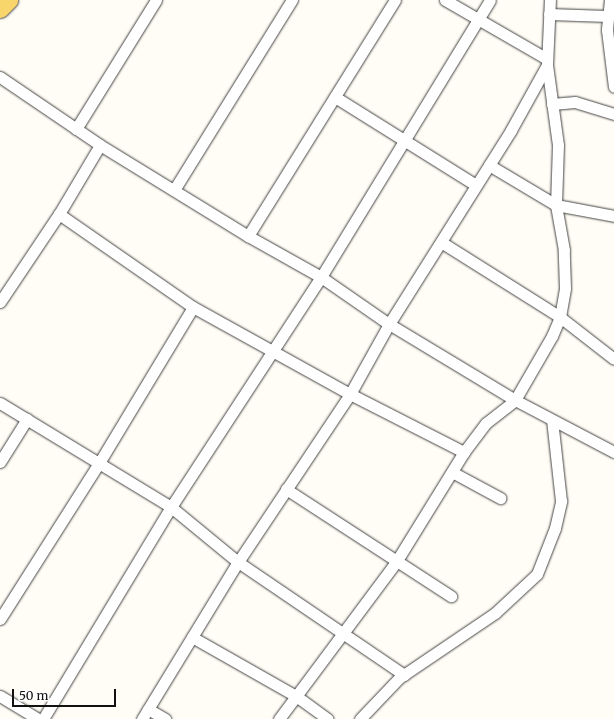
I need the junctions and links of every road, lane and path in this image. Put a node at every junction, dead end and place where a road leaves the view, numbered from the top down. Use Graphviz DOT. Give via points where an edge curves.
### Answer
graph roads {
  1 [pos="9,0"];
  2 [pos="156,0"];
  3 [pos="292,0"];
  4 [pos="395,0"];
  5 [pos="445,0"];
  6 [pos="490,0"];
  7 [pos="550,0"];
  8 [pos="610,0"];
  9 [pos="0,9"];
  10 [pos="549,14"];
  11 [pos="607,16"];
  12 [pos="478,21"];
  13 [pos="547,62"];
  14 [pos="0,77"];
  15 [pos="614,87"];
  16 [pos="335,97"];
  17 [pos="552,104"];
  18 [pos="614,114"];
  19 [pos="76,129"];
  20 [pos="405,139"];
  21 [pos="100,145"];
  22 [pos="490,165"];
  23 [pos="476,185"];
  24 [pos="174,190"];
  25 [pos="556,205"];
  26 [pos="59,214"];
  27 [pos="614,216"];
  28 [pos="248,236"];
  29 [pos="441,242"];
  30 [pos="321,278"];
  31 [pos="0,302"];
  32 [pos="193,306"];
  33 [pos="560,317"];
  34 [pos="390,324"];
  35 [pos="272,350"];
  36 [pos="614,359"];
  37 [pos="350,394"];
  38 [pos="515,400"];
  39 [pos="0,403"];
  40 [pos="27,419"];
  41 [pos="552,420"];
  42 [pos="464,452"];
  43 [pos="614,452"];
  44 [pos="0,462"];
  45 [pos="99,463"];
  46 [pos="452,472"];
  47 [pos="286,489"];
  48 [pos="500,498"];
  49 [pos="171,507"];
  50 [pos="238,562"];
  51 [pos="396,562"];
  52 [pos="451,596"];
  53 [pos="0,619"];
  54 [pos="344,633"];
  55 [pos="192,637"];
  56 [pos="404,675"];
  57 [pos="0,696"];
  58 [pos="296,696"];
  59 [pos="148,709"];
  60 [pos="38,719"];
  61 [pos="43,719"];
  62 [pos="142,719"];
  63 [pos="166,719"];
  64 [pos="279,719"];
  65 [pos="328,719"];
  66 [pos="360,719"];
  1 -- 9 [label="main road"];
  2 -- 19 [label="street"];
  3 -- 24 [label="street"];
  4 -- 16 [label="street"];
  5 -- 12 [label="street"];
  6 -- 12 [label="street"];
  7 -- 10 [label="street"];
  8 -- 11 [label="street"];
  10 -- 11 [label="street"];
  10 -- 13 [label="street"];
  11 -- 15 [label="street"];
  12 -- 13 [label="street"];
  12 -- 20 [label="street"];
  13 -- 17 [label="street"];
  13 -- 22 [label="street"];
  14 -- 19 [label="street"];
  16 -- 20 [label="street"];
  16 -- 28 [label="street"];
  17 -- 18 [label="street" via="575,102"];
  17 -- 25 [label="street" via="558,145"];
  19 -- 21 [label="street"];
  20 -- 23 [label="street"];
  20 -- 30 [label="street"];
  21 -- 24 [label="street"];
  21 -- 26 [label="street"];
  22 -- 23 [label="street"];
  22 -- 25 [label="street"];
  23 -- 29 [label="street"];
  24 -- 28 [label="street"];
  25 -- 27 [label="street"];
  25 -- 33 [label="street" via="564,250 565,288"];
  26 -- 31 [label="street"];
  26 -- 32 [label="street"];
  28 -- 30 [label="street"];
  29 -- 33 [label="street"];
  29 -- 34 [label="street"];
  30 -- 34 [label="street"];
  30 -- 35 [label="street"];
  32 -- 35 [label="street"];
  32 -- 45 [label="street"];
  33 -- 36 [label="street"];
  33 -- 38 [label="street" via="552,336"];
  34 -- 37 [label="street"];
  34 -- 38 [label="street"];
  35 -- 37 [label="street"];
  35 -- 49 [label="street"];
  37 -- 42 [label="street"];
  37 -- 47 [label="street"];
  38 -- 41 [label="street"];
  38 -- 42 [label="street" via="486,423"];
  39 -- 40 [label="street"];
  40 -- 44 [label="street"];
  40 -- 45 [label="street"];
  41 -- 43 [label="street"];
  41 -- 56 [label="street" via="561,501 553,536 537,574 495,613"];
  42 -- 46 [label="street"];
  45 -- 49 [label="street"];
  45 -- 53 [label="street"];
  46 -- 48 [label="street"];
  46 -- 51 [label="street"];
  47 -- 50 [label="street"];
  47 -- 51 [label="street"];
  49 -- 50 [label="street"];
  49 -- 61 [label="street"];
  50 -- 54 [label="street"];
  50 -- 55 [label="street"];
  51 -- 52 [label="street"];
  51 -- 54 [label="street"];
  54 -- 56 [label="street"];
  54 -- 58 [label="street"];
  55 -- 58 [label="street"];
  55 -- 59 [label="street"];
  56 -- 66 [label="street"];
  57 -- 60 [label="street"];
  58 -- 64 [label="street"];
  58 -- 65 [label="street"];
  59 -- 62 [label="street"];
  59 -- 63 [label="street"];
}
